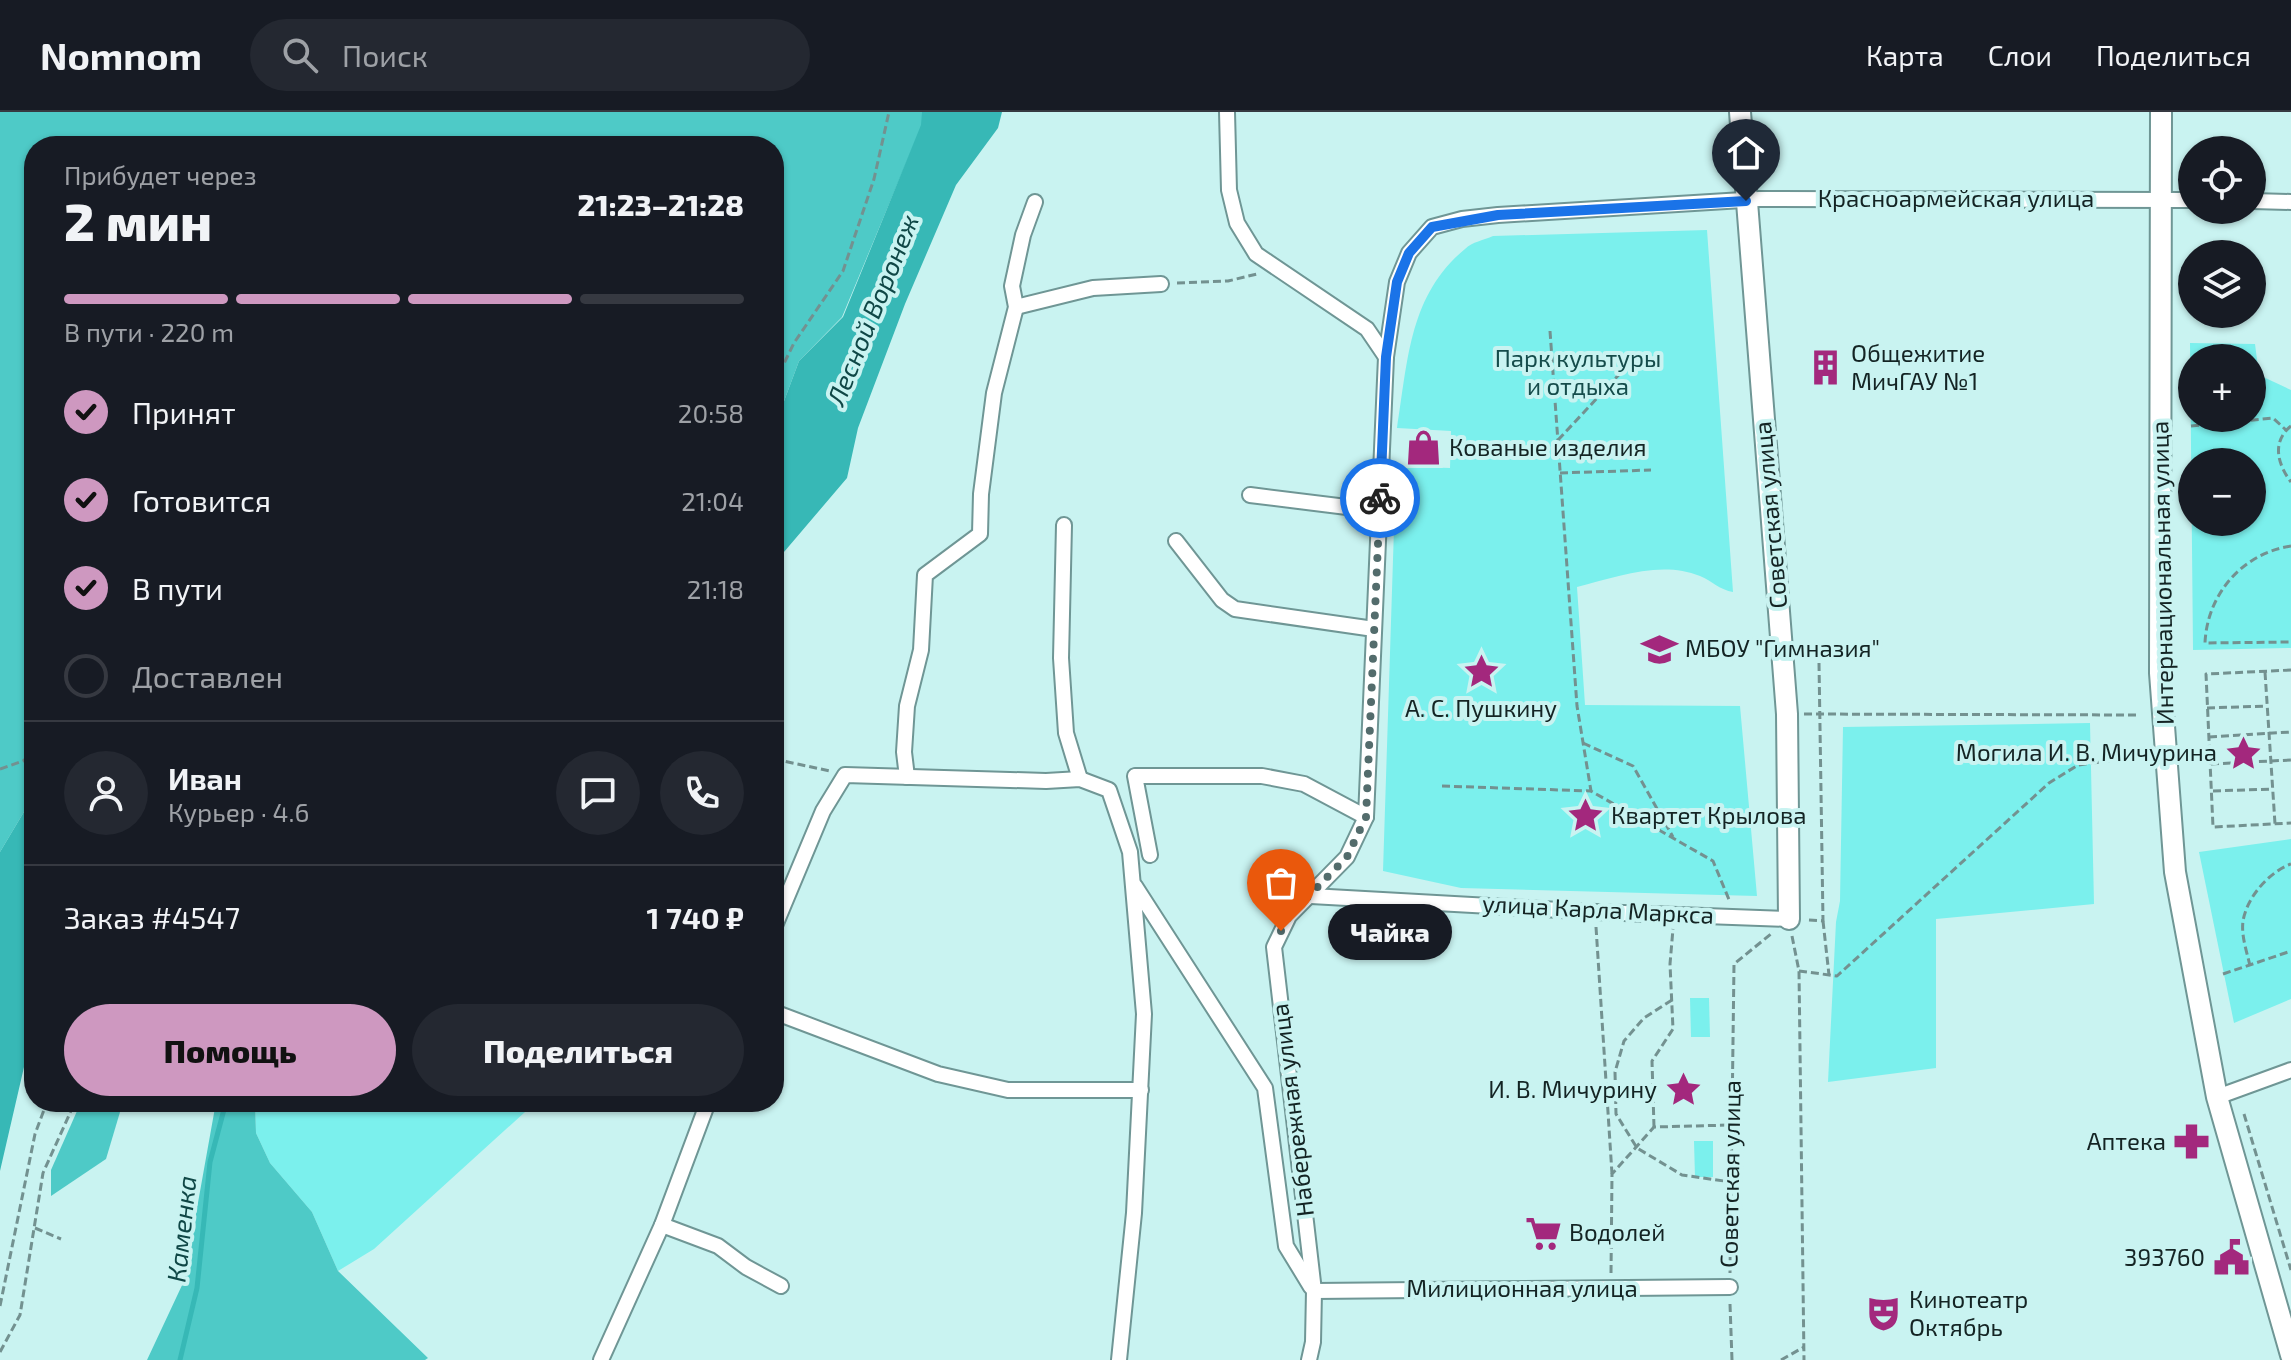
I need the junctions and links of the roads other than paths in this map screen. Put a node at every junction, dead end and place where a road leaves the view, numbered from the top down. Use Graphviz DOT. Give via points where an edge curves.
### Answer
graph roads {
  1 [pos="1227,112"];
  2 [pos="1740,112"];
  3 [pos="2161,112"];
  4 [pos="2163,199"];
  5 [pos="2178,200"];
  6 [pos="1746,201"];
  7 [pos="2266,201"];
  8 [pos="1035,202"];
  9 [pos="2291,202"];
  10 [pos="1161,284"];
  11 [pos="1016,307"];
  12 [pos="1386,357"];
  13 [pos="1250,495"];
  14 [pos="1379,511"];
  15 [pos="1064,525"];
  16 [pos="1176,541"];
  17 [pos="1374,629"];
  18 [pos="907,777"];
  19 [pos="1080,779"];
  20 [pos="1366,817"];
  21 [pos="1150,855"];
  22 [pos="1133,883"];
  23 [pos="1311,896"];
  24 [pos="784,901"];
  25 [pos="1789,919"];
  26 [pos="784,1016"];
  27 [pos="2291,1070"];
  28 [pos="1141,1090"];
  29 [pos="2227,1094"];
  30 [pos="704,1112"];
  31 [pos="662,1225"];
  32 [pos="781,1286"];
  33 [pos="1730,1287"];
  34 [pos="1314,1291"];
  35 [pos="2291,1355"];
  36 [pos="601,1360"];
  37 [pos="1119,1360"];
  38 [pos="1309,1360"];
  1 -- 12 [label="street" via="1229,190 1237,223 1256,254 1367,329"];
  2 -- 6 [label="main road, Советская улица"];
  3 -- 4 [label="main road, Интернациональная улица"];
  4 -- 5 [label="street, Красноармейская улица"];
  4 -- 6 [label="street, Красноармейская улица"];
  4 -- 29 [label="main road, Интернациональная улица" via="2160,673 2175,872"];
  6 -- 12 [label="street, Красноармейская улица" via="1498,215 1432,227 1409,253 1397,282"];
  6 -- 25 [label="main road, Советская улица" via="1787,714"];
  7 -- 9 [label="street"];
  8 -- 11 [label="street" via="1012,286"];
  10 -- 11 [label="street" via="1093,288"];
  11 -- 18 [label="street" via="994,393 980,534 925,575 921,650 907,706"];
  12 -- 14 [label="street, Набережная улица"];
  13 -- 14 [label="street"];
  14 -- 17 [label="street, Набережная улица"];
  15 -- 19 [label="street" via="1061,658 1066,733"];
  16 -- 17 [label="street" via="1235,609"];
  17 -- 20 [label="street, Набережная улица"];
  18 -- 19 [label="street"];
  18 -- 24 [label="street" via="845,775 823,811"];
  19 -- 22 [label="street, Набережная улица" via="1109,790 1130,852"];
  20 -- 21 [label="street" via="1304,784 1262,776 1135,776"];
  20 -- 23 [label="street, Набережная улица" via="1347,857"];
  22 -- 28 [label="street, Набережная улица" via="1144,1014"];
  22 -- 34 [label="street, Набережная улица" via="1265,1088 1286,1246"];
  23 -- 25 [label="street, улица Карла Маркса"];
  23 -- 34 [label="street, Набережная улица" via="1289,916 1274,947"];
  26 -- 28 [label="street" via="938,1074 1008,1090"];
  27 -- 29 [label="street"];
  28 -- 37 [label="street, Набережная улица"];
  29 -- 35 [label="main road, Интернациональная улица"];
  30 -- 31 [label="street"];
  31 -- 32 [label="street" via="718,1246"];
  31 -- 36 [label="street"];
  33 -- 34 [label="street, Милиционная улица"];
  34 -- 38 [label="street, Набережная улица"];
}
